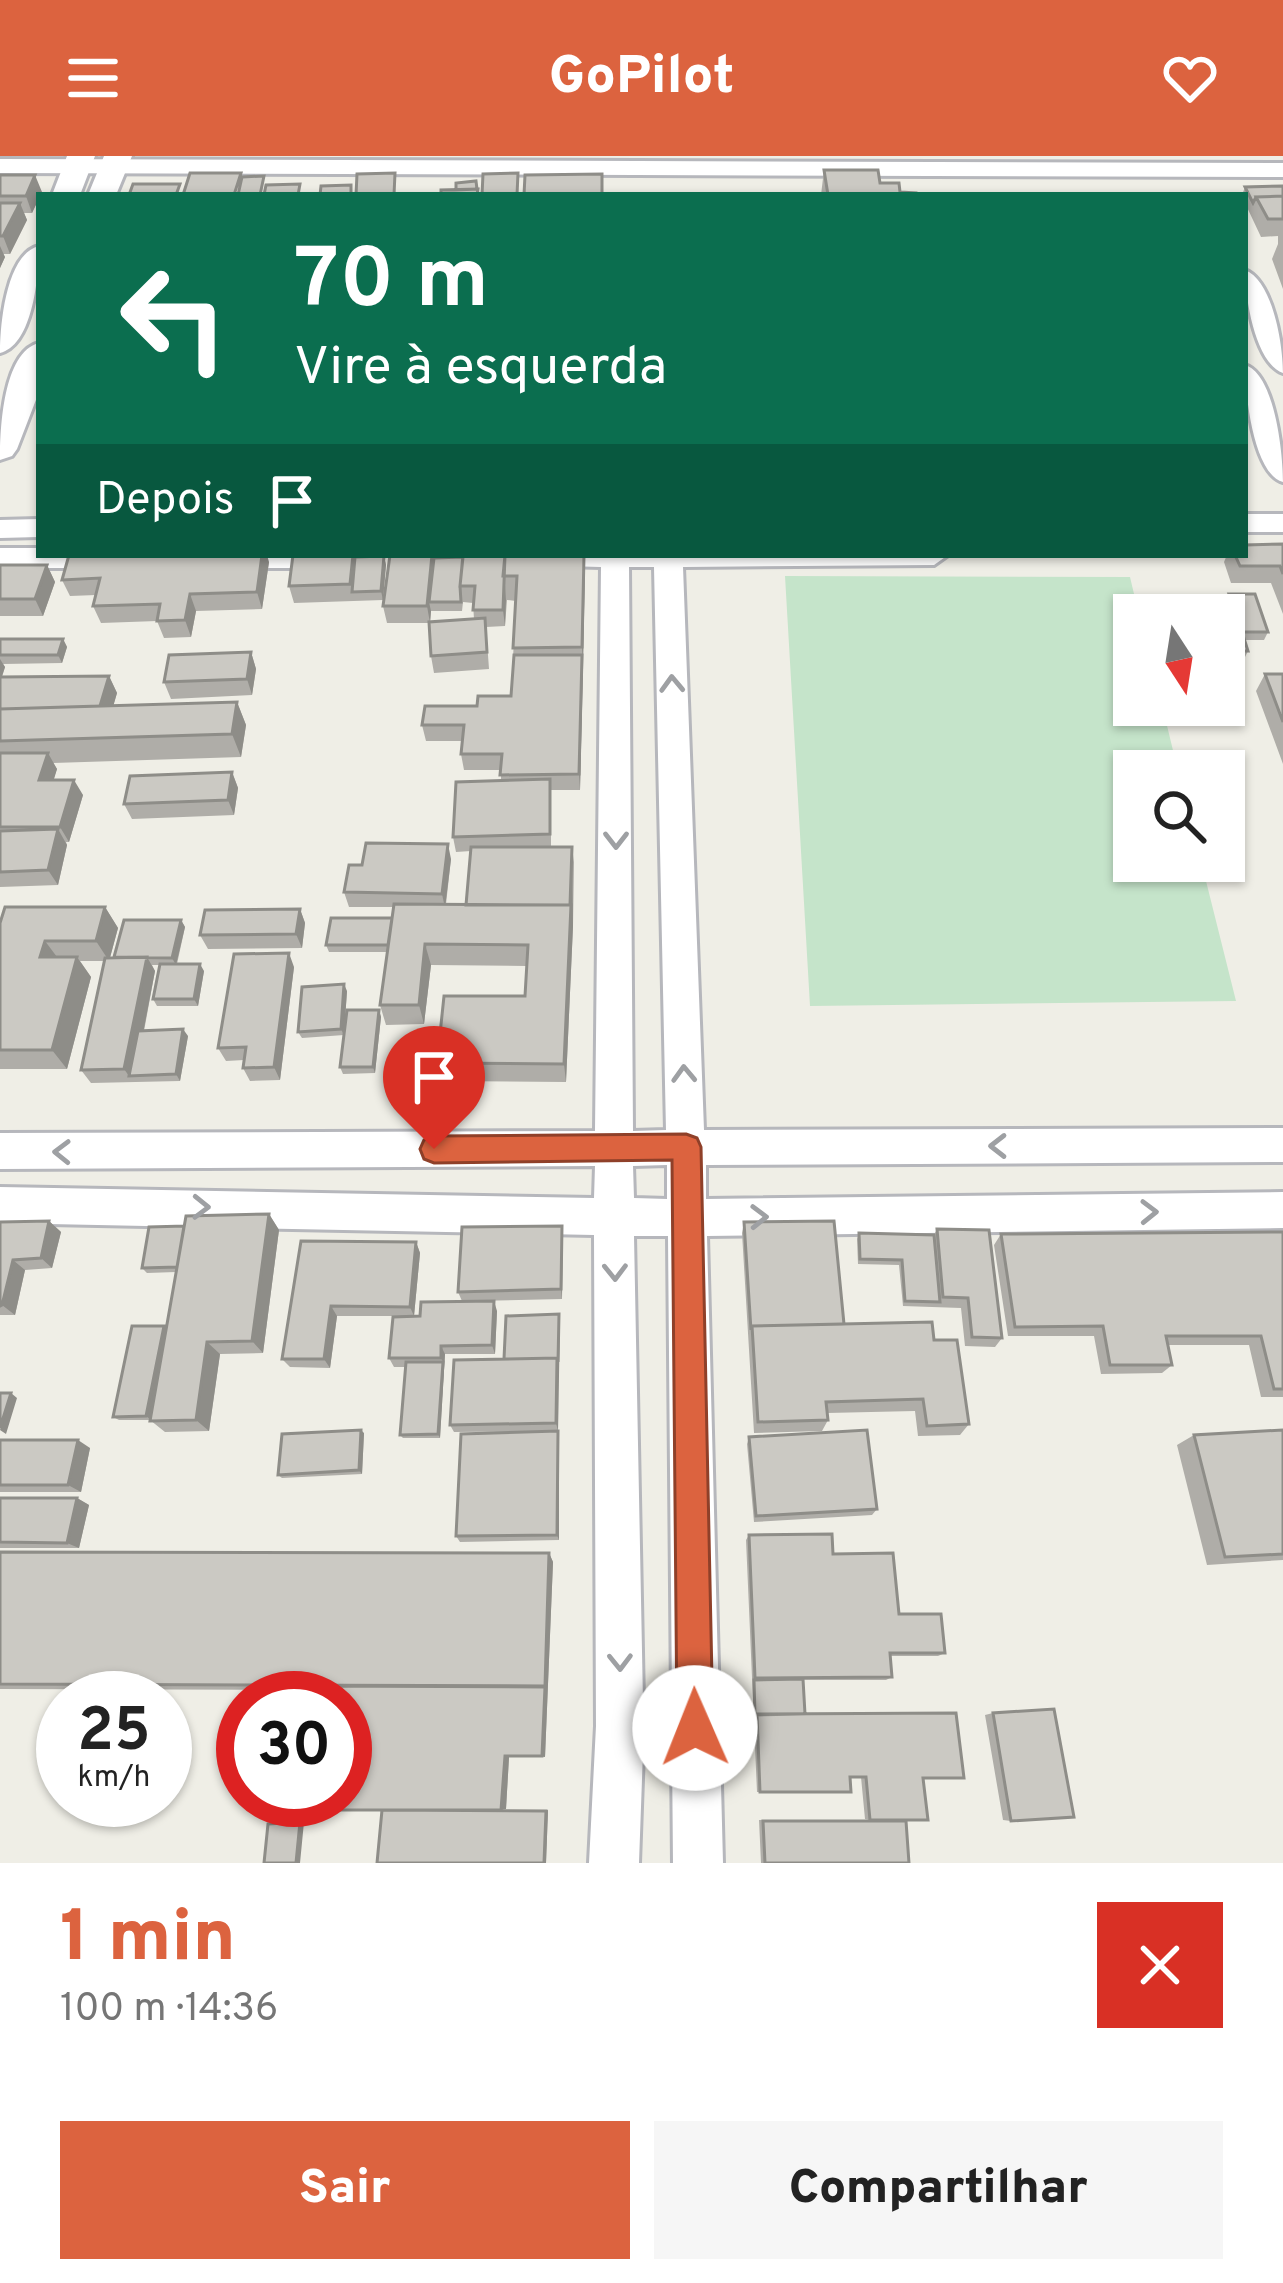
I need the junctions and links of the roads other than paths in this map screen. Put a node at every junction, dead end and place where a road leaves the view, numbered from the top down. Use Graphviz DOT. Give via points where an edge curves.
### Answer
graph roads {
  1 [pos="0,166"];
  2 [pos="1283,170"];
  3 [pos="74,175"];
  4 [pos="110,175"];
  5 [pos="623,176"];
  6 [pos="659,176"];
  7 [pos="1170,177"];
  8 [pos="1202,177"];
  9 [pos="0,183"];
  10 [pos="1283,188"];
  11 [pos="36,263"];
  12 [pos="1248,284"];
  13 [pos="0,344"];
  14 [pos="36,359"];
  15 [pos="1283,365"];
  16 [pos="1248,382"];
  17 [pos="0,449"];
  18 [pos="1283,473"];
  19 [pos="1248,523"];
  20 [pos="1283,523"];
  21 [pos="36,528"];
  22 [pos="0,529"];
  23 [pos="1248,549"];
  24 [pos="1283,549"];
  25 [pos="0,558"];
  26 [pos="36,558"];
  27 [pos="200,558"];
  28 [pos="361,558"];
  29 [pos="558,558"];
  30 [pos="615,558"];
  31 [pos="668,558"];
  32 [pos="500,559"];
  33 [pos="1283,1145"];
  34 [pos="616,1147"];
  35 [pos="686,1147"];
  36 [pos="0,1151"];
  37 [pos="162,1153"];
  38 [pos="0,1205"];
  39 [pos="148,1206"];
  40 [pos="1283,1210"];
  41 [pos="614,1216"];
  42 [pos="687,1218"];
  43 [pos="620,1726"];
  44 [pos="695,1728"];
  45 [pos="614,1863"];
  46 [pos="698,1863"];
  1 -- 3 [label="street"];
  2 -- 8 [label="street"];
  3 -- 4 [label="street"];
  3 -- 9 [label="street"];
  4 -- 5 [label="street"];
  5 -- 6 [label="street"];
  6 -- 7 [label="street"];
  7 -- 8 [label="street"];
  8 -- 10 [label="street"];
  11 -- 13 [label="street"];
  12 -- 15 [label="street"];
  14 -- 17 [label="street"];
  16 -- 18 [label="street"];
  19 -- 20 [label="street"];
  21 -- 22 [label="street"];
  23 -- 24 [label="street"];
  25 -- 26 [label="street"];
  27 -- 28 [label="street"];
  29 -- 32 [label="street"];
  30 -- 34 [label="street, one-way"];
  35 -- 31 [label="street, one-way"];
  33 -- 35 [label="street, one-way"];
  34 -- 35 [label="street"];
  34 -- 37 [label="street"];
  34 -- 41 [label="street"];
  35 -- 42 [label="street"];
  37 -- 36 [label="street, one-way"];
  37 -- 39 [label="street"];
  38 -- 39 [label="street"];
  39 -- 41 [label="street, one-way"];
  42 -- 40 [label="street, one-way"];
  41 -- 42 [label="street"];
  41 -- 43 [label="street, one-way"];
  42 -- 44 [label="street"];
  43 -- 44 [label="street"];
  43 -- 45 [label="street"];
  44 -- 46 [label="street"];
}
